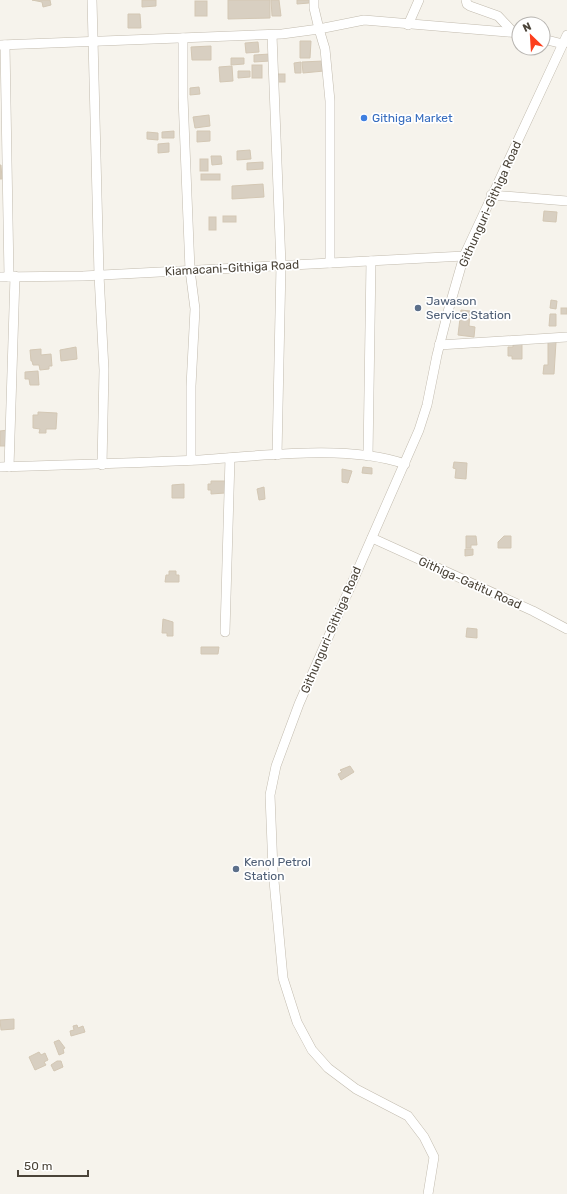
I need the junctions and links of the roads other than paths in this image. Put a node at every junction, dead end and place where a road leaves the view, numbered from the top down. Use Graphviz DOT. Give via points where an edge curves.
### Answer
graph roads {
  1 [pos="92,0"];
  2 [pos="314,0"];
  3 [pos="418,0"];
  4 [pos="466,0"];
  5 [pos="408,25"];
  6 [pos="511,28"];
  7 [pos="319,29"];
  8 [pos="511,32"];
  9 [pos="272,35"];
  10 [pos="567,35"];
  11 [pos="183,38"];
  12 [pos="551,41"];
  13 [pos="92,42"];
  14 [pos="563,44"];
  15 [pos="3,45"];
  16 [pos="491,195"];
  17 [pos="567,201"];
  18 [pos="464,256"];
  19 [pos="371,261"];
  20 [pos="330,263"];
  21 [pos="281,265"];
  22 [pos="190,270"];
  23 [pos="99,275"];
  24 [pos="8,277"];
  25 [pos="567,337"];
  26 [pos="439,345"];
  27 [pos="277,455"];
  28 [pos="368,456"];
  29 [pos="230,458"];
  30 [pos="191,460"];
  31 [pos="405,464"];
  32 [pos="102,465"];
  33 [pos="4,467"];
  34 [pos="372,538"];
  35 [pos="567,629"];
  36 [pos="225,632"];
  37 [pos="428,1194"];
  1 -- 13 [label="street"];
  2 -- 7 [label="street"];
  3 -- 5 [label="street"];
  4 -- 6 [label="street" via="470,6 498,16"];
  5 -- 7 [label="street" via="364,20"];
  5 -- 8 [label="street"];
  7 -- 9 [label="street"];
  7 -- 20 [label="street" via="325,49 330,101"];
  9 -- 11 [label="street"];
  9 -- 21 [label="street"];
  10 -- 14 [label="street, Githunguri-Githiga Road"];
  11 -- 13 [label="street"];
  11 -- 22 [label="street"];
  12 -- 14 [label="street"];
  13 -- 15 [label="street"];
  13 -- 23 [label="street"];
  14 -- 16 [label="street, Githunguri-Githiga Road"];
  15 -- 24 [label="street"];
  16 -- 17 [label="street"];
  16 -- 18 [label="street, Githunguri-Githiga Road"];
  18 -- 19 [label="street, Kiamacani-Githiga Road"];
  18 -- 26 [label="street, Githunguri-Githiga Road"];
  19 -- 20 [label="street, Kiamacani-Githiga Road"];
  19 -- 28 [label="street"];
  20 -- 21 [label="street, Kiamacani-Githiga Road"];
  21 -- 22 [label="street, Kiamacani-Githiga Road"];
  21 -- 27 [label="street"];
  22 -- 23 [label="street, Kiamacani-Githiga Road"];
  22 -- 30 [label="street" via="195,309"];
  23 -- 24 [label="street, Kiamacani-Githiga Road"];
  23 -- 32 [label="street" via="104,370"];
  24 -- 33 [label="street"];
  25 -- 26 [label="street"];
  26 -- 31 [label="street, Githunguri-Githiga Road" via="427,406"];
  27 -- 28 [label="street"];
  27 -- 29 [label="street"];
  28 -- 31 [label="street" via="388,458"];
  29 -- 30 [label="street"];
  29 -- 36 [label="street"];
  30 -- 32 [label="street"];
  31 -- 34 [label="street, Githunguri-Githiga Road"];
  32 -- 33 [label="street"];
  34 -- 35 [label="street, Githiga-Gatitu Road"];
  34 -- 37 [label="street, Githunguri-Githiga Road" via="316,663 276,766 270,795 274,870 284,978 297,1022 312,1050 328,1068 356,1089 408,1116 424,1137 434,1157"];
}
